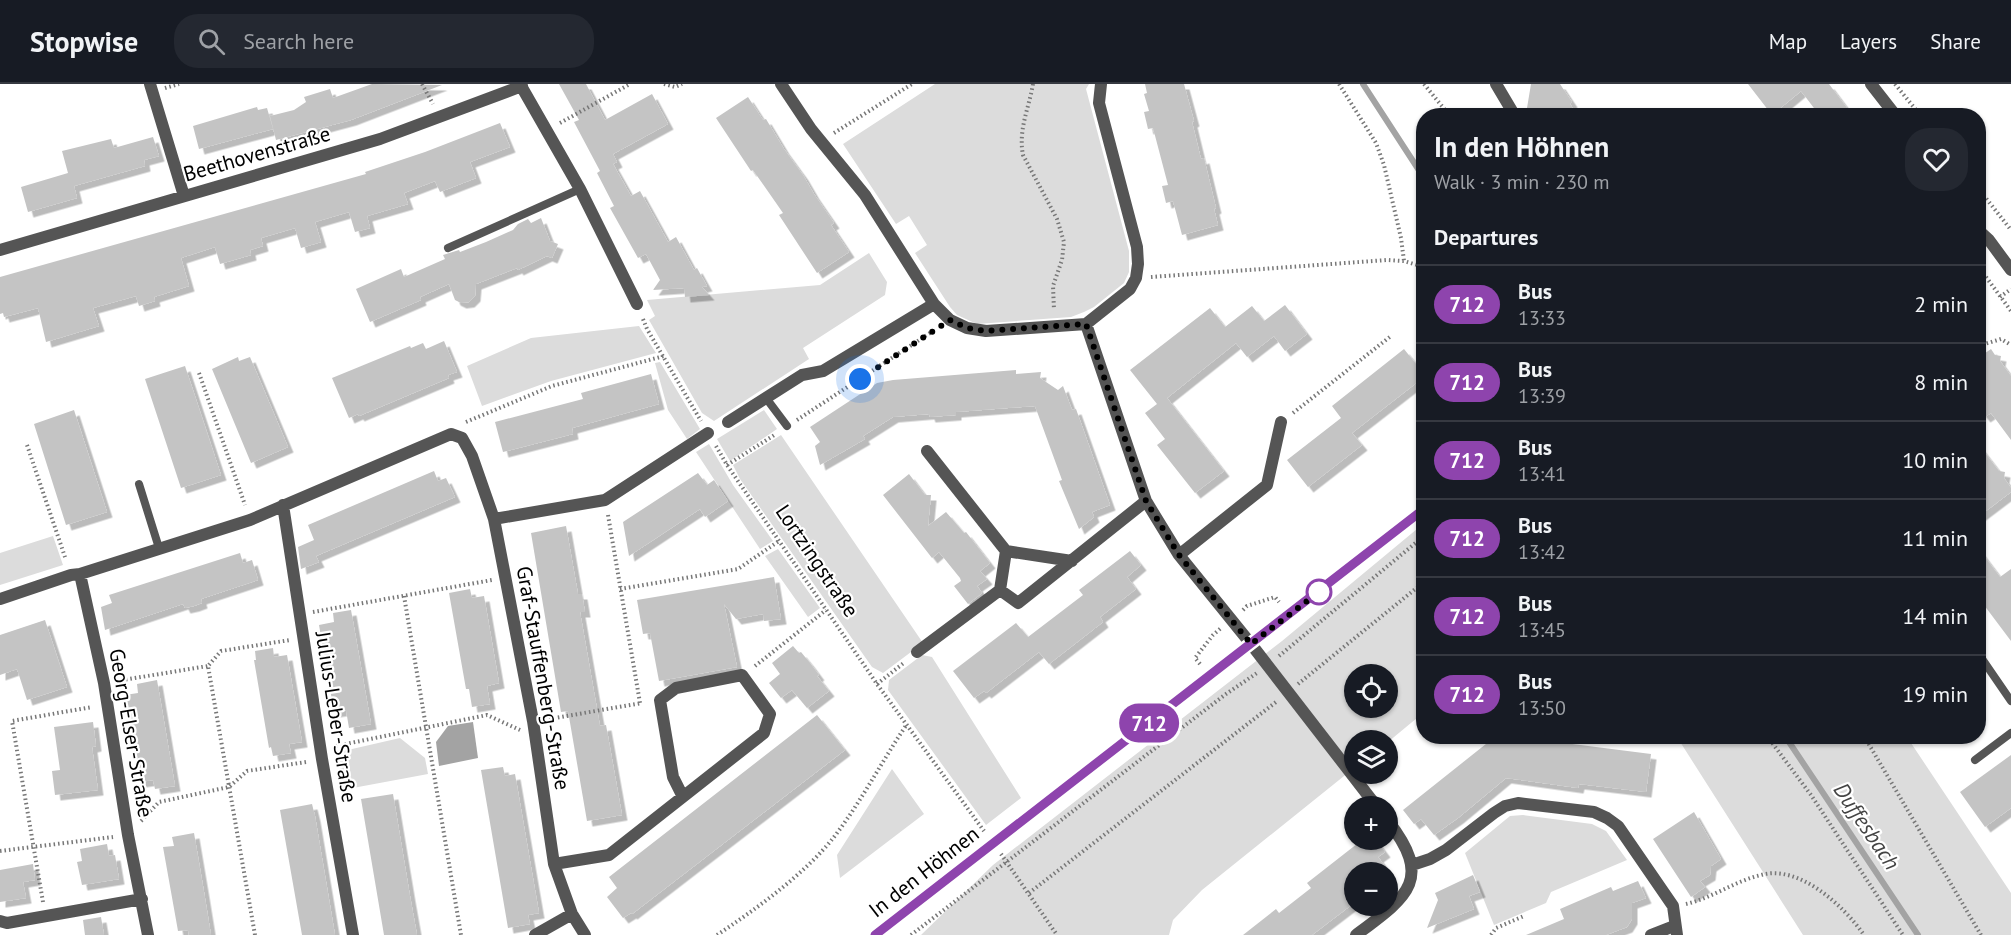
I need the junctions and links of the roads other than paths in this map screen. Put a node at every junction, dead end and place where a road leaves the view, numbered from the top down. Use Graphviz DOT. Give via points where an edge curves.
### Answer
graph roads {
  1 [pos="150,84"];
  2 [pos="781,84"];
  3 [pos="1101,84"];
  4 [pos="1496,84"];
  5 [pos="1871,84"];
  6 [pos="521,85"];
  7 [pos="1510,108"];
  8 [pos="1890,108"];
  9 [pos="580,189"];
  10 [pos="184,196"];
  11 [pos="1986,237"];
  12 [pos="448,248"];
  13 [pos="0,250"];
  14 [pos="2011,270"];
  15 [pos="637,304"];
  16 [pos="934,304"];
  17 [pos="1086,324"];
  18 [pos="766,398"];
  19 [pos="728,422"];
  20 [pos="1281,422"];
  21 [pos="787,426"];
  22 [pos="708,433"];
  23 [pos="927,451"];
  24 [pos="138,484"];
  25 [pos="1146,501"];
  26 [pos="283,505"];
  27 [pos="1416,515"];
  28 [pos="494,519"];
  29 [pos="159,548"];
  30 [pos="1006,551"];
  31 [pos="1179,555"];
  32 [pos="1072,561"];
  33 [pos="75,574"];
  34 [pos="1000,590"];
  35 [pos="0,599"];
  36 [pos="1251,644"];
  37 [pos="917,652"];
  38 [pos="1986,664"];
  39 [pos="2011,700"];
  40 [pos="2011,733"];
  41 [pos="1975,760"];
  42 [pos="682,795"];
  43 [pos="1368,796"];
  44 [pos="1398,834"];
  45 [pos="554,864"];
  46 [pos="1412,865"];
  47 [pos="142,899"];
  48 [pos="573,914"];
  49 [pos="0,921"];
  50 [pos="1675,930"];
  51 [pos="148,935"];
  52 [pos="353,935"];
  53 [pos="535,935"];
  54 [pos="585,935"];
  55 [pos="875,935"];
  56 [pos="1356,935"];
  57 [pos="1651,935"];
  1 -- 10 [label="street"];
  2 -- 16 [label="street" via="811,129 865,195"];
  3 -- 17 [label="street" via="1099,103 1138,264 1130,290"];
  4 -- 7 [label="street"];
  5 -- 8 [label="street"];
  6 -- 9 [label="street"];
  6 -- 10 [label="street, Beethovenstraße" via="380,139"];
  9 -- 12 [label="lane"];
  9 -- 15 [label="street"];
  10 -- 13 [label="street, Beethovenstraße"];
  11 -- 14 [label="street"];
  16 -- 17 [label="street" via="950,320 986,331"];
  16 -- 18 [label="street" via="823,371 802,375"];
  17 -- 25 [label="street"];
  18 -- 19 [label="street"];
  18 -- 21 [label="lane"];
  20 -- 31 [label="street" via="1266,485"];
  22 -- 28 [label="street" via="605,500"];
  23 -- 30 [label="street"];
  24 -- 29 [label="lane"];
  25 -- 31 [label="street"];
  25 -- 32 [label="street"];
  26 -- 28 [label="street, Graf-Stauffenberg-Straße" via="451,434 462,438 472,456"];
  26 -- 29 [label="street" via="250,520"];
  26 -- 52 [label="street, Julius-Leber-Straße"];
  27 -- 36 [label="street, In den Höhnen"];
  28 -- 45 [label="street, Graf-Stauffenberg-Straße" via="533,725"];
  29 -- 33 [label="street"];
  30 -- 32 [label="street"];
  30 -- 34 [label="street"];
  31 -- 36 [label="street"];
  32 -- 34 [label="street" via="1018,603"];
  33 -- 35 [label="street"];
  33 -- 47 [label="street, Georg-Elser-Straße" via="104,683"];
  34 -- 37 [label="street"];
  36 -- 43 [label="street"];
  36 -- 55 [label="street, In den Höhnen"];
  38 -- 39 [label="lane"];
  40 -- 41 [label="lane"];
  42 -- 42 [label="street" via="764,733 770,714 742,675 676,688 660,700 673,777"];
  42 -- 45 [label="street" via="609,855"];
  44 -- 46 [label="street"];
  45 -- 48 [label="street, Graf-Stauffenberg-Straße"];
  46 -- 50 [label="street" via="1446,850 1505,806 1518,803 1594,812 1618,826 1673,906"];
  46 -- 56 [label="street" via="1408,888 1395,906"];
  47 -- 49 [label="street"];
  47 -- 51 [label="street, Georg-Elser-Straße"];
  48 -- 53 [label="street"];
  48 -- 54 [label="street, Graf-Stauffenberg-Straße"];
  50 -- 57 [label="street"];
}
